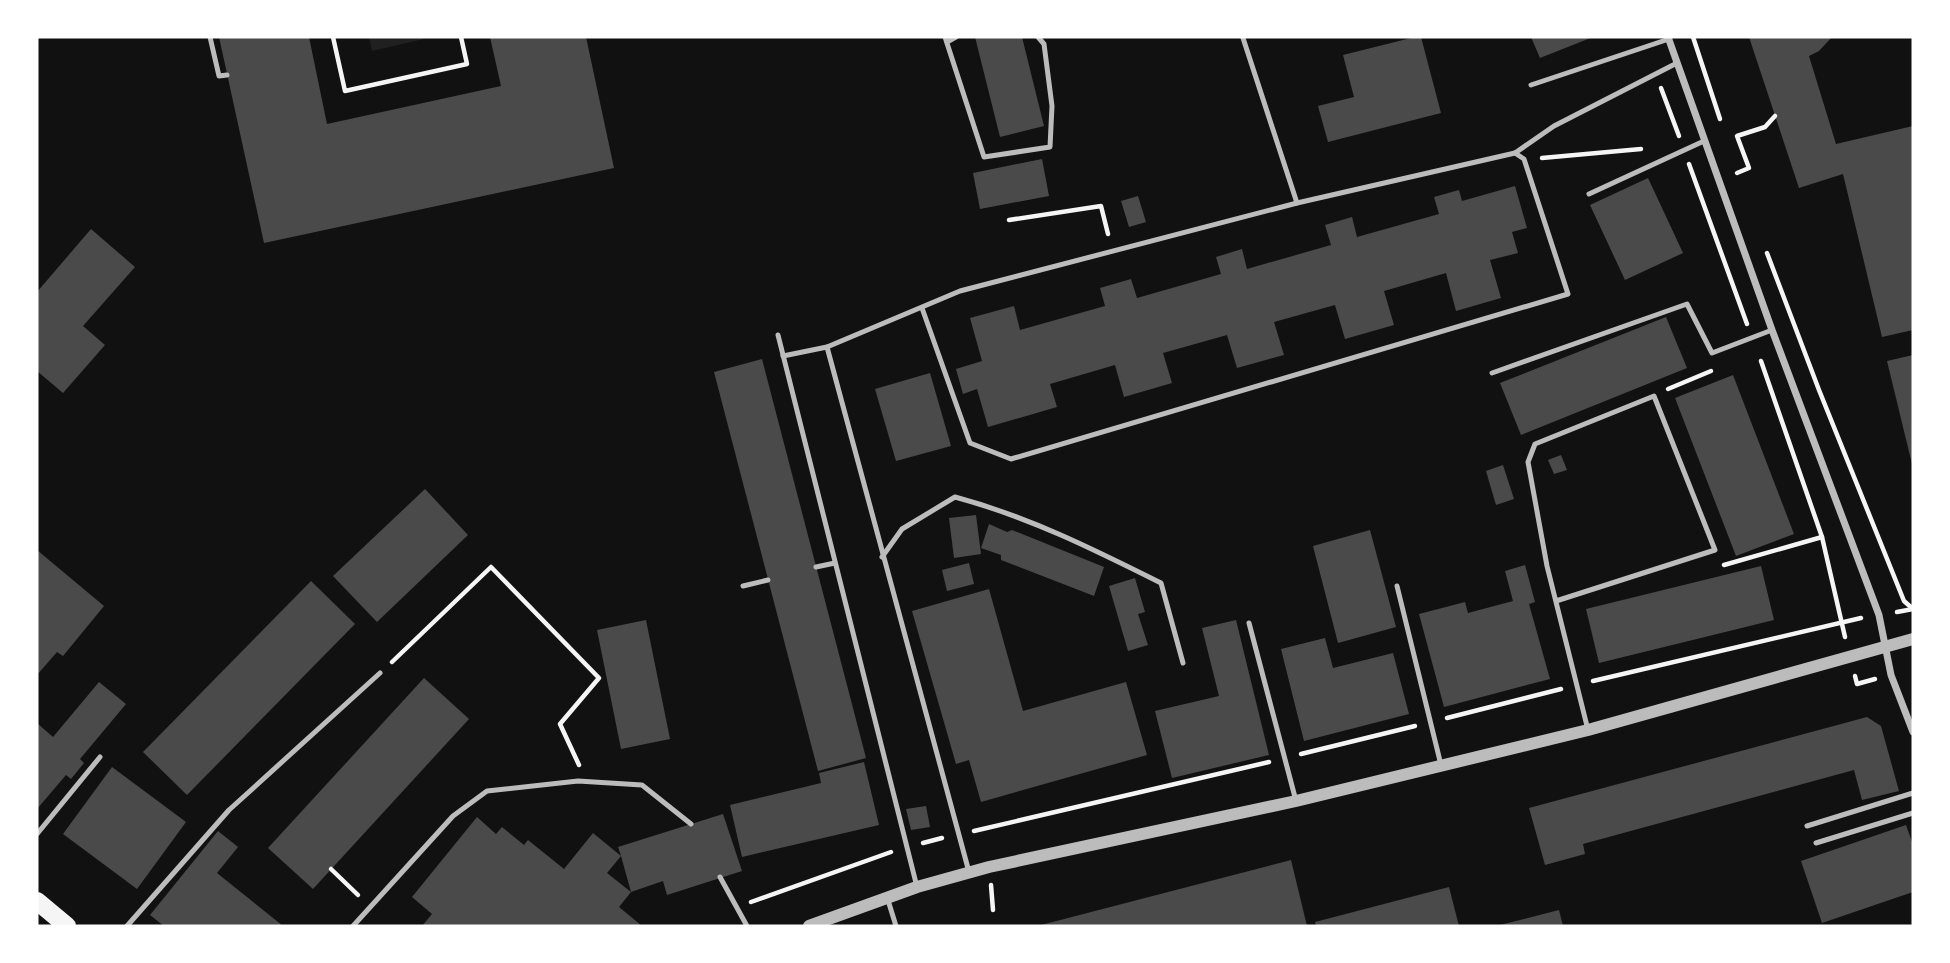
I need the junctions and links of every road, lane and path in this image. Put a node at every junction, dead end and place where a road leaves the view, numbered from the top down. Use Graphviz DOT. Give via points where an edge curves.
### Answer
graph roads {
  1 [pos="211,37"];
  2 [pos="333,37"];
  3 [pos="461,37"];
  4 [pos="956,37"];
  5 [pos="1038,37"];
  6 [pos="1693,37"];
  7 [pos="1243,38"];
  8 [pos="1668,38"];
  9 [pos="946,39"];
  10 [pos="1677,63"];
  11 [pos="1656,73"];
  12 [pos="227,75"];
  13 [pos="1531,85"];
  14 [pos="1775,116"];
  15 [pos="1721,123"];
  16 [pos="1704,141"];
  17 [pos="1645,149"];
  18 [pos="1684,151"];
  19 [pos="1515,153"];
  20 [pos="1524,159"];
  21 [pos="1733,160"];
  22 [pos="1737,173"];
  23 [pos="1742,185"];
  24 [pos="1589,194"];
  25 [pos="1297,203"];
  26 [pos="1009,220"];
  27 [pos="1112,250"];
  28 [pos="1766,250"];
  29 [pos="922,308"];
  30 [pos="1772,330"];
  31 [pos="778,335"];
  32 [pos="1752,339"];
  33 [pos="827,347"];
  34 [pos="783,356"];
  35 [pos="1706,372"];
  36 [pos="1492,373"];
  37 [pos="1668,389"];
  38 [pos="1822,537"];
  39 [pos="1714,550"];
  40 [pos="882,557"];
  41 [pos="835,563"];
  42 [pos="816,567"];
  43 [pos="768,580"];
  44 [pos="743,586"];
  45 [pos="1397,586"];
  46 [pos="1556,601"];
  47 [pos="1913,608"];
  48 [pos="1843,621"];
  49 [pos="1248,623"];
  50 [pos="1913,639"];
  51 [pos="1885,646"];
  52 [pos="1183,663"];
  53 [pos="380,673"];
  54 [pos="1588,730"];
  55 [pos="1913,732"];
  56 [pos="100,757"];
  57 [pos="1441,765"];
  58 [pos="587,781"];
  59 [pos="1913,793"];
  60 [pos="1296,801"];
  61 [pos="1913,813"];
  62 [pos="691,824"];
  63 [pos="1807,825"];
  64 [pos="37,834"];
  65 [pos="1816,843"];
  66 [pos="331,869"];
  67 [pos="969,873"];
  68 [pos="720,877"];
  69 [pos="917,887"];
  70 [pos="887,897"];
  71 [pos="37,901"];
  72 [pos="370,907"];
  73 [pos="67,926"];
  74 [pos="127,926"];
  75 [pos="352,926"];
  76 [pos="747,926"];
  77 [pos="809,926"];
  78 [pos="896,926"];
  1 -- 12 [label="lane" via="219,76"];
  2 -- 3 [label="path" via="345,91 467,64"];
  4 -- 9 [label="lane"];
  5 -- 9 [label="lane" via="1044,44 1052,106 1050,147 984,158"];
  6 -- 15 [label="path"];
  7 -- 25 [label="lane"];
  8 -- 10 [label="street"];
  8 -- 13 [label="lane"];
  10 -- 11 [label="lane"];
  10 -- 16 [label="street"];
  11 -- 18 [label="path"];
  11 -- 19 [label="lane" via="1554,126"];
  14 -- 22 [label="path" via="1765,127 1737,135 1749,168"];
  16 -- 18 [label="lane"];
  16 -- 30 [label="street"];
  17 -- 20 [label="path"];
  18 -- 24 [label="lane"];
  18 -- 32 [label="path"];
  19 -- 20 [label="lane"];
  19 -- 25 [label="lane"];
  20 -- 29 [label="lane" via="1568,294 1011,459 970,443"];
  21 -- 22 [label="path"];
  22 -- 23 [label="path"];
  25 -- 27 [label="lane"];
  26 -- 27 [label="path" via="1101,206"];
  27 -- 29 [label="lane" via="960,291"];
  28 -- 47 [label="path" via="1904,601"];
  29 -- 33 [label="lane"];
  30 -- 32 [label="lane"];
  30 -- 51 [label="street" via="1879,615"];
  31 -- 34 [label="lane"];
  32 -- 36 [label="lane" via="1712,354 1687,304"];
  32 -- 38 [label="path"];
  33 -- 34 [label="lane"];
  33 -- 40 [label="lane"];
  34 -- 41 [label="lane"];
  35 -- 37 [label="path"];
  38 -- 39 [label="path" via="1723,566"];
  38 -- 48 [label="path"];
  39 -- 46 [label="lane"];
  39 -- 46 [label="lane" via="1654,396 1535,444 1528,463"];
  40 -- 52 [label="lane" via="902,529 955,497 1005,510 1161,583"];
  40 -- 67 [label="lane"];
  41 -- 42 [label="lane"];
  41 -- 69 [label="lane"];
  43 -- 44 [label="lane"];
  45 -- 57 [label="lane"];
  46 -- 54 [label="lane"];
  49 -- 60 [label="lane"];
  50 -- 51 [label="street"];
  51 -- 54 [label="street"];
  51 -- 55 [label="street"];
  53 -- 58 [label="path" via="491,567 599,678 560,724"];
  53 -- 74 [label="lane" via="229,810"];
  54 -- 57 [label="street"];
  56 -- 64 [label="lane"];
  57 -- 60 [label="street"];
  58 -- 62 [label="lane" via="642,785"];
  58 -- 72 [label="lane" via="487,791 453,816"];
  59 -- 63 [label="lane"];
  60 -- 67 [label="street"];
  61 -- 65 [label="lane"];
  66 -- 72 [label="path"];
  67 -- 69 [label="street"];
  68 -- 76 [label="lane"];
  69 -- 70 [label="street"];
  70 -- 77 [label="street"];
  70 -- 78 [label="lane"];
  71 -- 73 [label="main road"];
  72 -- 75 [label="lane"];
}
